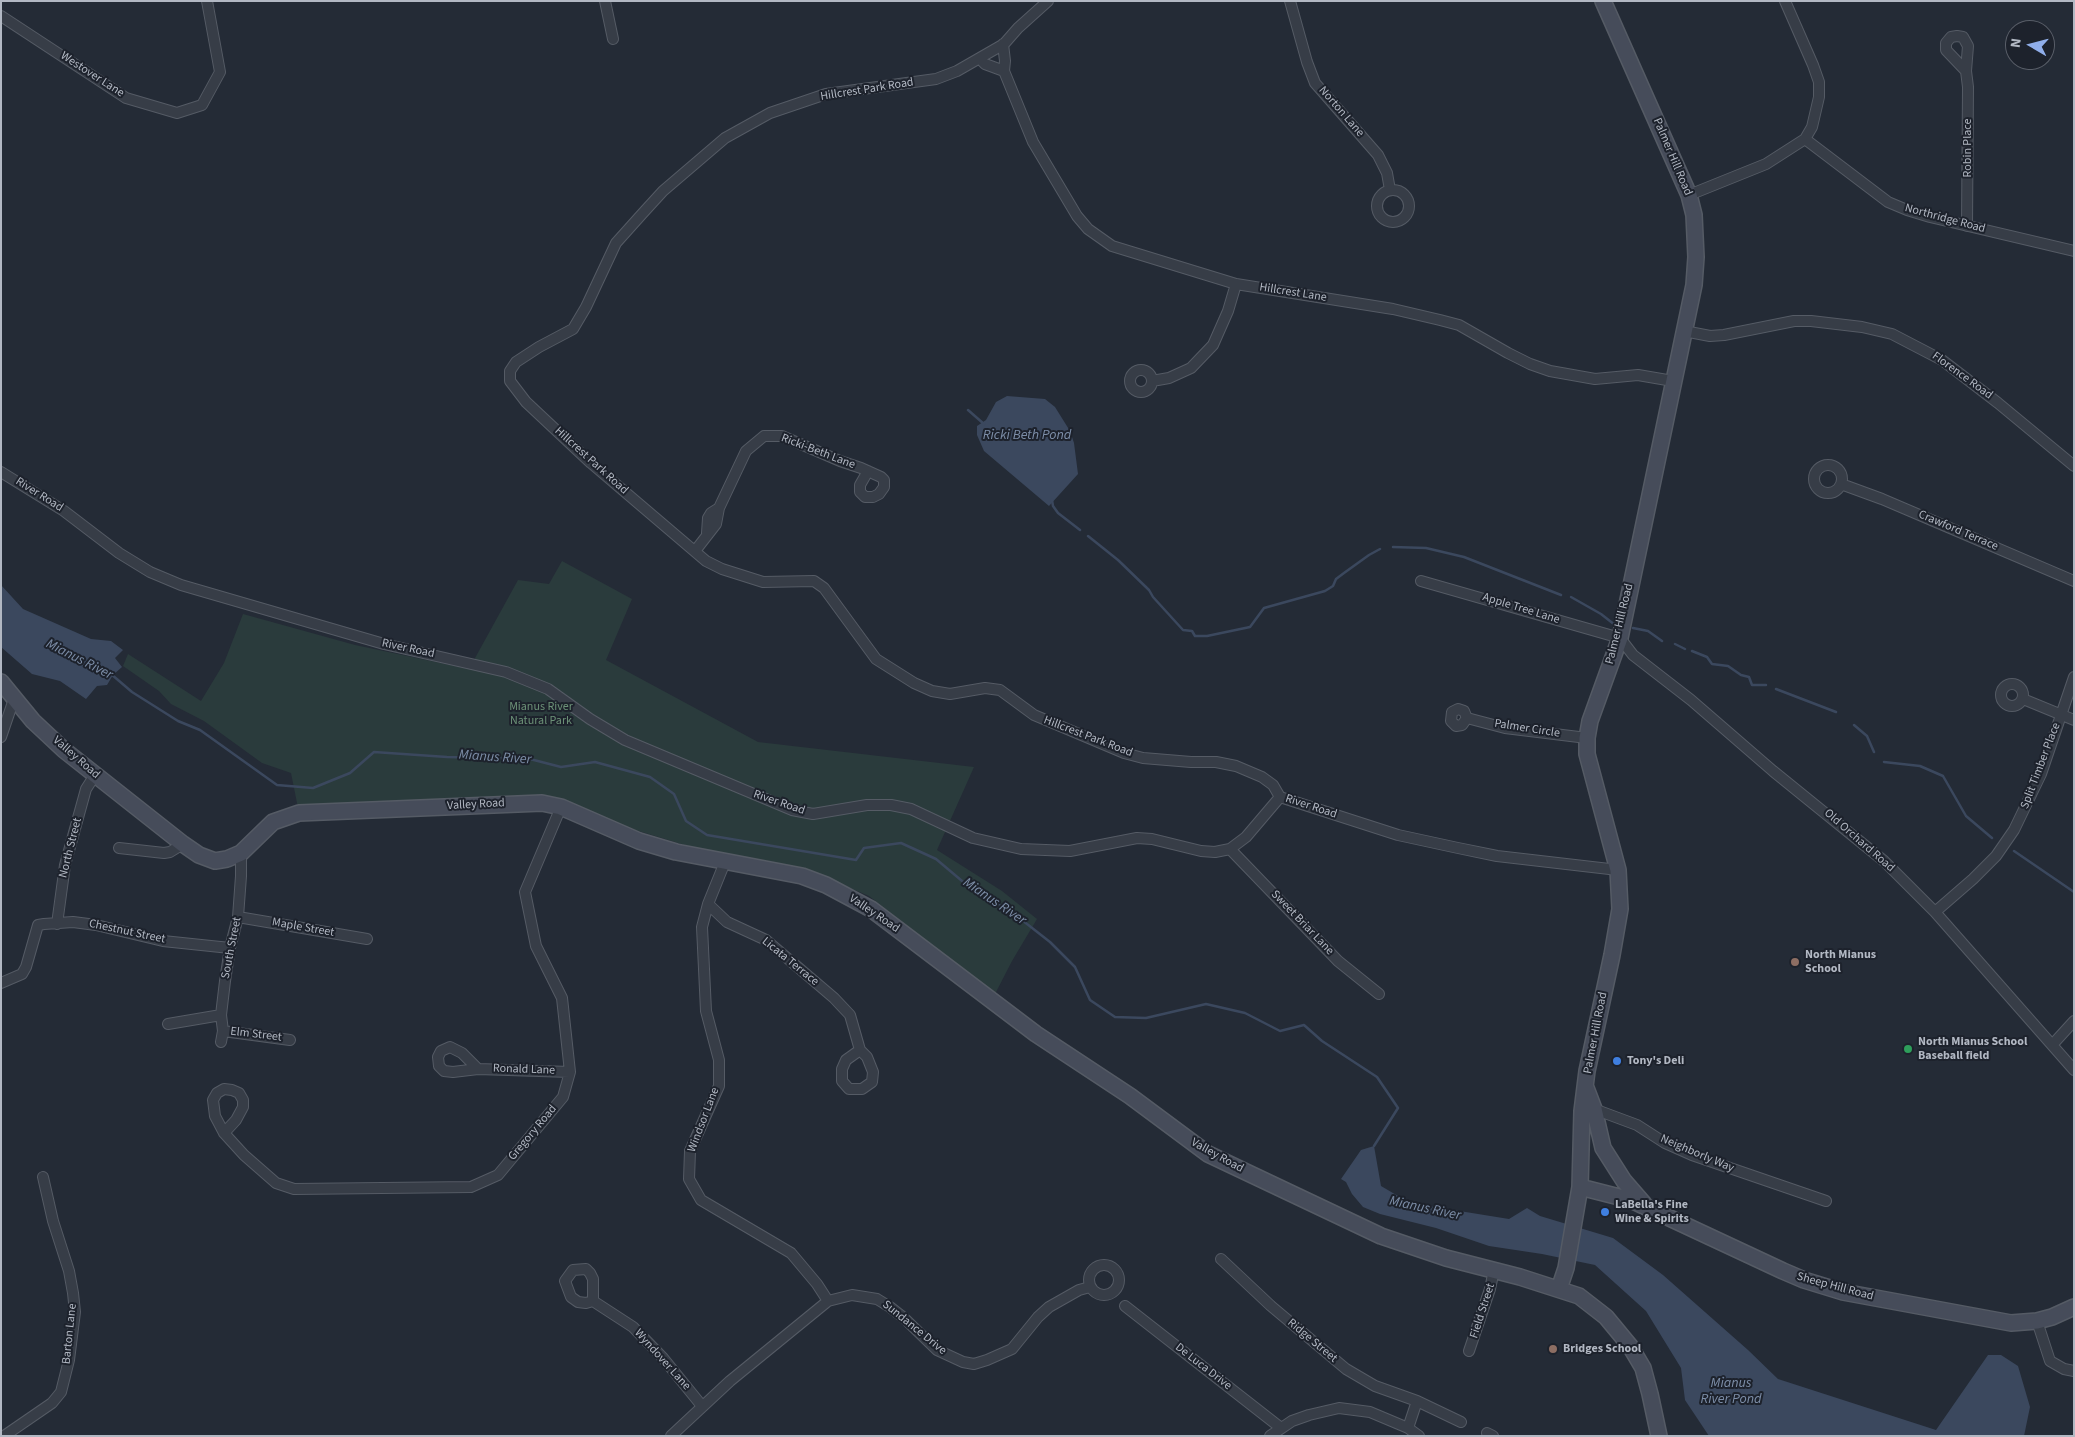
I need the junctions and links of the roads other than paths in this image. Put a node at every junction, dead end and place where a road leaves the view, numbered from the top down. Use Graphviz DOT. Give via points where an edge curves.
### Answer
graph roads {
  1 [pos="206,1"];
  2 [pos="605,1"];
  3 [pos="1048,1"];
  4 [pos="1290,1"];
  5 [pos="1603,1"];
  6 [pos="1785,1"];
  7 [pos="1,16"];
  8 [pos="613,39"];
  9 [pos="1003,44"];
  10 [pos="980,59"];
  11 [pos="1004,71"];
  12 [pos="1966,71"];
  13 [pos="1805,139"];
  14 [pos="1390,190"];
  15 [pos="1689,195"];
  16 [pos="1967,226"];
  17 [pos="2074,251"];
  18 [pos="1236,284"];
  19 [pos="1684,331"];
  20 [pos="1674,380"];
  21 [pos="1152,381"];
  22 [pos="2074,466"];
  23 [pos="868,471"];
  24 [pos="1,472"];
  25 [pos="1841,484"];
  26 [pos="695,551"];
  27 [pos="1421,581"];
  28 [pos="2074,581"];
  29 [pos="1620,638"];
  30 [pos="2074,677"];
  31 [pos="1,682"];
  32 [pos="14,698"];
  33 [pos="2023,699"];
  34 [pos="2061,714"];
  35 [pos="1467,718"];
  36 [pos="2074,720"];
  37 [pos="1,738"];
  38 [pos="1587,738"];
  39 [pos="95,775"];
  40 [pos="1280,797"];
  41 [pos="561,807"];
  42 [pos="182,844"];
  43 [pos="119,848"];
  44 [pos="1230,849"];
  45 [pos="241,852"];
  46 [pos="725,862"];
  47 [pos="1618,870"];
  48 [pos="708,904"];
  49 [pos="1935,912"];
  50 [pos="238,917"];
  51 [pos="57,924"];
  52 [pos="367,939"];
  53 [pos="230,948"];
  54 [pos="1,983"];
  55 [pos="1379,994"];
  56 [pos="221,1014"];
  57 [pos="2074,1021"];
  58 [pos="168,1024"];
  59 [pos="223,1031"];
  60 [pos="290,1040"];
  61 [pos="221,1042"];
  62 [pos="2052,1044"];
  63 [pos="860,1050"];
  64 [pos="478,1069"];
  65 [pos="2074,1070"];
  66 [pos="570,1072"];
  67 [pos="1586,1086"];
  68 [pos="1594,1109"];
  69 [pos="224,1133"];
  70 [pos="43,1177"];
  71 [pos="1580,1187"];
  72 [pos="1826,1201"];
  73 [pos="1648,1209"];
  74 [pos="1221,1259"];
  75 [pos="1494,1270"];
  76 [pos="1090,1287"];
  77 [pos="1559,1290"];
  78 [pos="593,1301"];
  79 [pos="828,1301"];
  80 [pos="1125,1306"];
  81 [pos="2074,1307"];
  82 [pos="2037,1321"];
  83 [pos="1469,1351"];
  84 [pos="2074,1371"];
  85 [pos="1417,1401"];
  86 [pos="702,1406"];
  87 [pos="1461,1422"];
  88 [pos="1281,1428"];
  89 [pos="1408,1428"];
  90 [pos="4,1436"];
  91 [pos="671,1436"];
  92 [pos="1270,1436"];
  93 [pos="1419,1436"];
  94 [pos="1659,1436"];
  1 -- 7 [label="street, Westover Lane" via="220,72 202,104 177,113 126,98"];
  2 -- 8 [label="street"];
  3 -- 9 [label="street, Hillcrest Park Road"];
  4 -- 14 [label="street, Norton Lane" via="1315,83 1378,155 1387,173"];
  5 -- 15 [label="street, Palmer Hill Road"];
  6 -- 13 [label="street" via="1819,82 1817,112"];
  9 -- 10 [label="street, Hillcrest Park Road"];
  9 -- 11 [label="street, Hillcrest Lane"];
  10 -- 11 [label="street"];
  10 -- 26 [label="street, Hillcrest Park Road" via="936,79 826,94 770,113 725,138 663,191 616,243 572,329 512,366 510,381 526,402 591,463"];
  11 -- 18 [label="street, Hillcrest Lane" via="1033,142 1088,229 1112,246"];
  12 -- 16 [label="street, Robin Place"];
  13 -- 15 [label="street" via="1766,164"];
  13 -- 16 [label="street, Northridge Road" via="1888,202"];
  15 -- 19 [label="street, Palmer Hill Road" via="1696,257 1694,285"];
  16 -- 17 [label="street, Northridge Road"];
  18 -- 20 [label="street, Hillcrest Lane" via="1393,309 1440,320 1466,329 1530,364 1572,376 1603,379 1638,375"];
  18 -- 21 [label="street" via="1212,346 1191,368 1169,378"];
  19 -- 20 [label="street, Palmer Hill Road"];
  19 -- 22 [label="street, Florence Road" via="1724,336 1794,321 1811,321 1892,334 1942,360"];
  20 -- 29 [label="street, Palmer Hill Road"];
  23 -- 26 [label="street, Ricki-Beth Lane" via="782,436 764,436 746,451 719,508 716,524"];
  24 -- 44 [label="street, River Road" via="64,511 150,572 181,585 384,644 506,672 548,689 625,740 792,810 813,814 867,805 891,806 911,810 973,838 1021,849 1070,851 1152,838 1201,851"];
  25 -- 28 [label="street, Crawford Terrace"];
  26 -- 40 [label="street, Hillcrest Park Road" via="706,561 751,580 814,581 824,588 876,660 932,691 950,694 985,688 1000,690 1034,715 1124,752 1143,758 1236,766 1262,777"];
  27 -- 29 [label="street, Apple Tree Lane"];
  29 -- 38 [label="street, Palmer Hill Road"];
  29 -- 49 [label="street, Old Orchard Road" via="1633,655 1884,861"];
  30 -- 34 [label="street, Split Timber Place"];
  31 -- 32 [label="street, Valley Road"];
  32 -- 37 [label="street"];
  32 -- 39 [label="street, Valley Road" via="33,721"];
  33 -- 34 [label="street"];
  34 -- 36 [label="street"];
  34 -- 49 [label="street, Split Timber Place" via="2041,774 2014,830 1996,856 1973,880"];
  35 -- 38 [label="street, Palmer Circle" via="1505,728"];
  38 -- 47 [label="street, Palmer Hill Road" via="1588,754"];
  39 -- 42 [label="street, Valley Road"];
  39 -- 51 [label="street, North Street" via="86,789 65,865"];
  40 -- 44 [label="street, River Road" via="1246,837"];
  40 -- 47 [label="street, River Road" via="1398,835 1458,848"];
  41 -- 45 [label="street, Valley Road" via="517,803 299,813 273,822"];
  41 -- 46 [label="street, Valley Road" via="639,841"];
  41 -- 66 [label="street, Gregory Road" via="525,892 536,946 562,998"];
  42 -- 43 [label="street" via="164,853"];
  42 -- 45 [label="street, Valley Road" via="215,860 226,860"];
  44 -- 55 [label="street, Sweet Briar Lane" via="1338,961"];
  45 -- 50 [label="street, South Street"];
  46 -- 48 [label="street"];
  46 -- 75 [label="street, Valley Road" via="802,876 833,888 871,909 1036,1034 1130,1096 1208,1154 1381,1236"];
  47 -- 67 [label="street, Palmer Hill Road" via="1620,909"];
  48 -- 63 [label="street, Licata Terrace" via="727,922 766,940 834,998 850,1015"];
  48 -- 79 [label="street, Windsor Lane" via="702,927 706,1011 719,1060 719,1086 690,1150 689,1178 701,1200 791,1253"];
  49 -- 62 [label="street, Old Orchard Road"];
  50 -- 52 [label="street, Maple Street"];
  50 -- 53 [label="street, South Street"];
  51 -- 53 [label="street, Chestnut Street" via="89,924 163,941"];
  51 -- 54 [label="street, Chestnut Street" via="38,925 22,974"];
  53 -- 56 [label="street, South Street"];
  56 -- 58 [label="street, Elm Street"];
  56 -- 59 [label="street, South Street"];
  57 -- 62 [label="street"];
  59 -- 60 [label="street, Elm Street"];
  59 -- 61 [label="street, South Street"];
  62 -- 65 [label="street, Old Orchard Road"];
  64 -- 66 [label="street, Ronald Lane"];
  66 -- 69 [label="street, Gregory Road" via="563,1097 498,1175 471,1188 294,1189 276,1183"];
  67 -- 68 [label="street"];
  67 -- 71 [label="street, Palmer Hill Road" via="1580,1131"];
  68 -- 72 [label="street, Neighborly Way" via="1637,1125 1692,1155"];
  68 -- 73 [label="street" via="1603,1148 1624,1181"];
  70 -- 90 [label="street, Barton Lane" via="73,1293 75,1312 68,1360 61,1392 52,1403"];
  71 -- 73 [label="street, Sheep Hill Road" via="1631,1200"];
  71 -- 77 [label="street, Palmer Hill Road"];
  73 -- 82 [label="street, Sheep Hill Road" via="1804,1280 1843,1292 1998,1322"];
  74 -- 85 [label="street, Ridge Street" via="1346,1369 1375,1386"];
  75 -- 77 [label="street, Valley Road"];
  75 -- 83 [label="street, Field Street"];
  76 -- 79 [label="street, Sundance Drive" via="1049,1307 1012,1349 974,1364 937,1350 904,1318 876,1299 852,1295"];
  77 -- 94 [label="street, Valley Road" via="1579,1296 1596,1308 1630,1346 1643,1368"];
  78 -- 86 [label="street, Wyndover Lane" via="633,1327"];
  79 -- 86 [label="street, Sundance Drive"];
  80 -- 88 [label="street, De Luca Drive"];
  81 -- 82 [label="street, Sheep Hill Road"];
  82 -- 84 [label="street" via="2050,1361"];
  85 -- 87 [label="street, Ridge Street"];
  85 -- 89 [label="street"];
  86 -- 91 [label="street, Sundance Drive"];
  88 -- 89 [label="street" via="1309,1415 1339,1408 1370,1412"];
  88 -- 92 [label="street"];
  89 -- 93 [label="street"];
}
